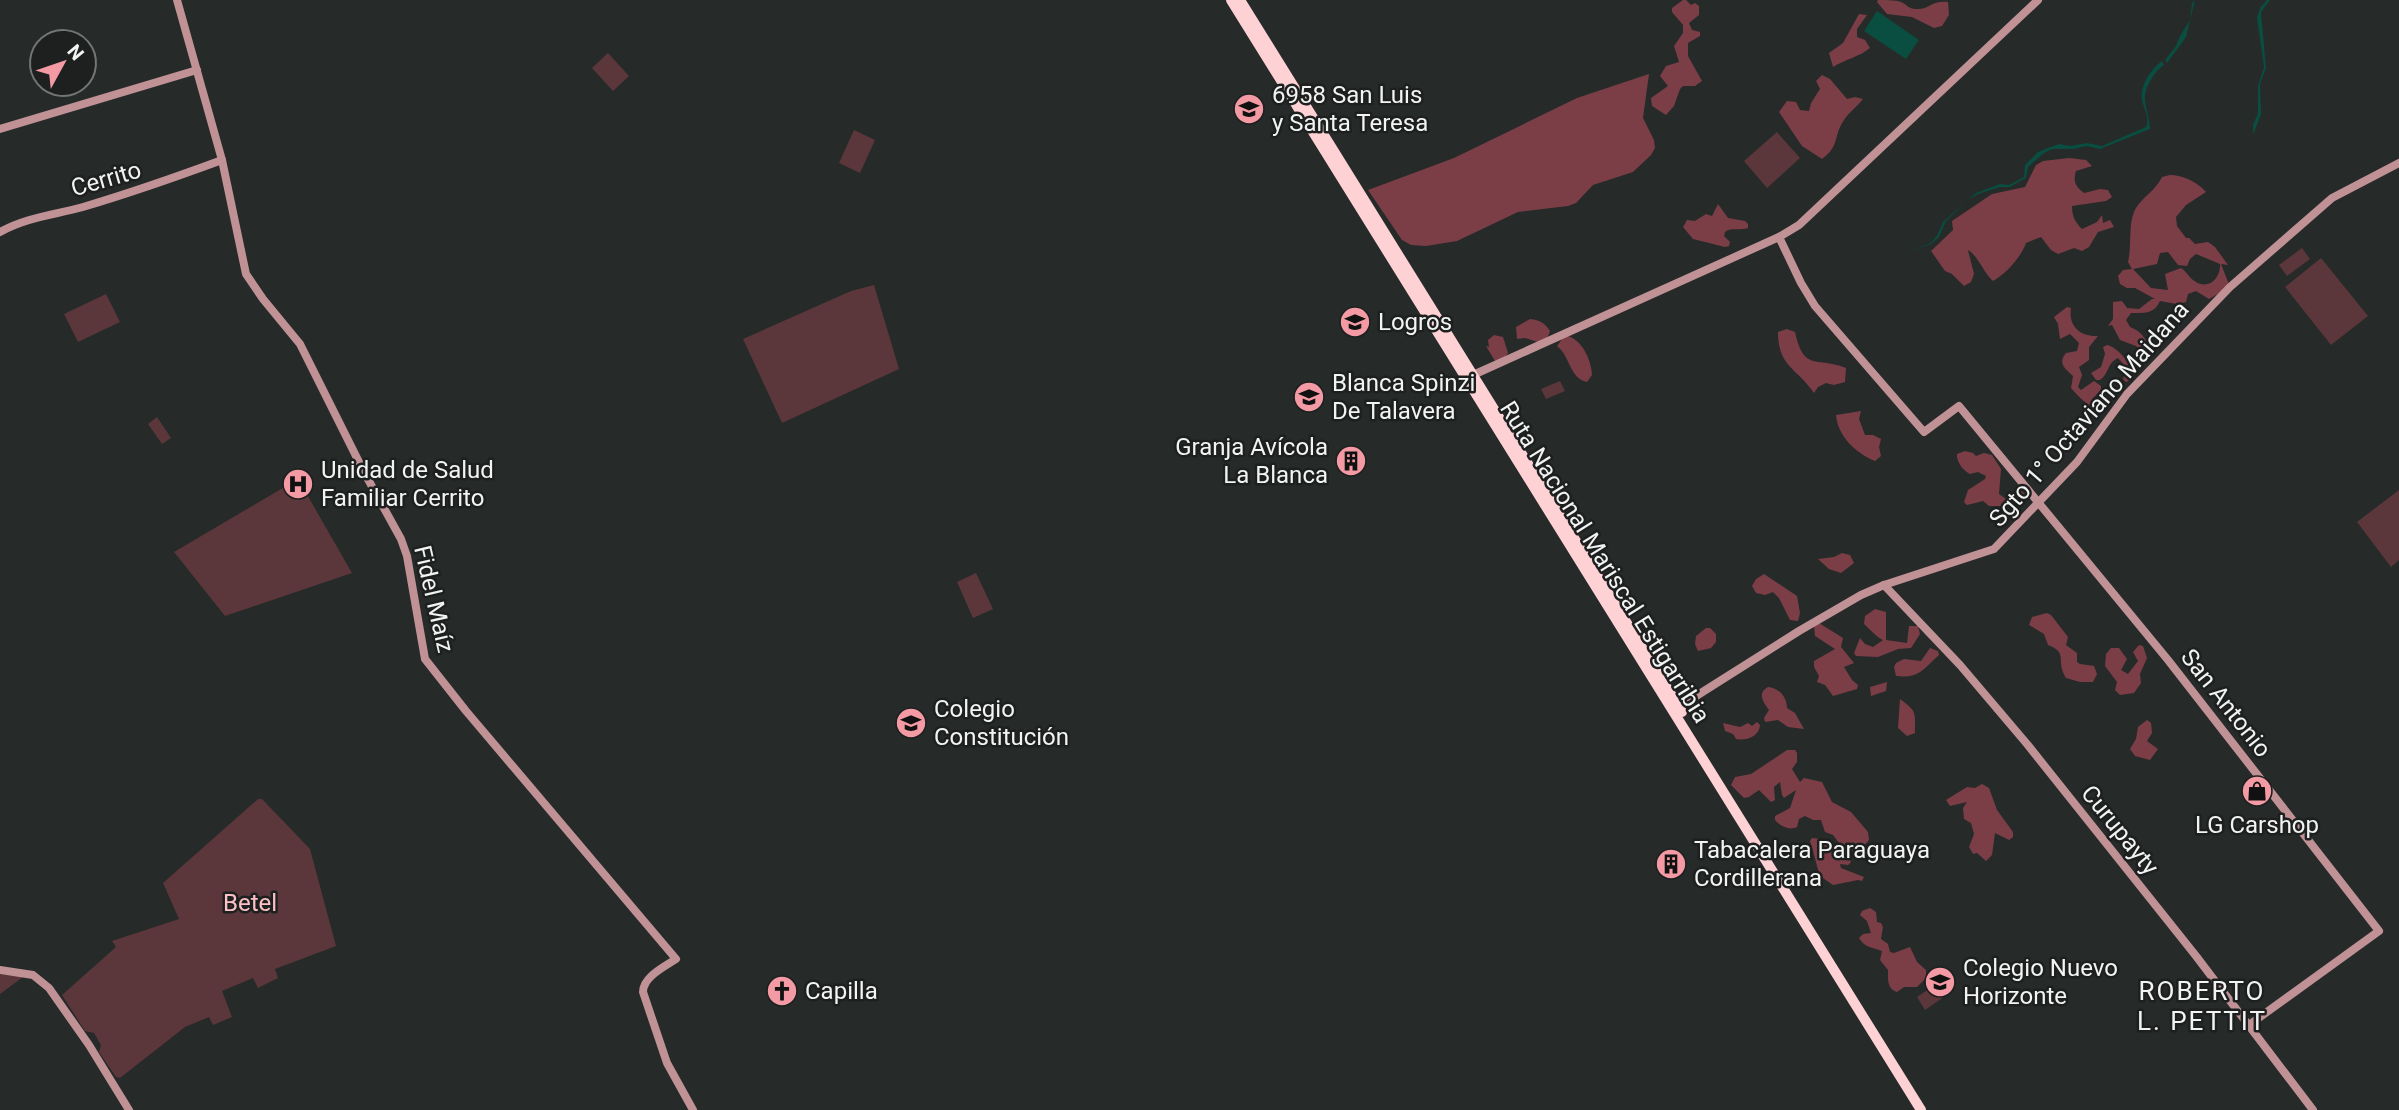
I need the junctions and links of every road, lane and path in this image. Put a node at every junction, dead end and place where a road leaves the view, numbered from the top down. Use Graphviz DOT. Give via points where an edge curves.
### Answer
graph roads {
  1 [pos="177,0"];
  2 [pos="1231,0"];
  3 [pos="1240,0"];
  4 [pos="2038,0"];
  5 [pos="197,70"];
  6 [pos="0,129"];
  7 [pos="222,160"];
  8 [pos="2399,163"];
  9 [pos="0,232"];
  10 [pos="1779,237"];
  11 [pos="1473,374"];
  12 [pos="2038,502"];
  13 [pos="1884,585"];
  14 [pos="1676,709"];
  15 [pos="0,970"];
  16 [pos="2249,1025"];
  17 [pos="129,1110"];
  18 [pos="694,1110"];
  19 [pos="1921,1110"];
  20 [pos="1929,1110"];
  21 [pos="2313,1110"];
  1 -- 5 [label="street, Fidel Maíz"];
  2 -- 14 [label="highway, Ruta Nacional Mariscal Estigarribia"];
  3 -- 11 [label="highway, Ruta Nacional Mariscal Estigarribia"];
  4 -- 10 [label="street" via="1842,187"];
  5 -- 6 [label="street"];
  5 -- 7 [label="street, Fidel Maíz"];
  7 -- 9 [label="street, Cerrito" via="79,208 24,220"];
  7 -- 18 [label="street, Fidel Maíz" via="246,274 300,344 401,539 425,659 676,959 646,981 642,992 667,1063"];
  8 -- 12 [label="street, Sgto 1° Octaviano Maidana" via="2332,198 2230,287 2127,394 2077,462"];
  10 -- 11 [label="street"];
  10 -- 12 [label="street, San Antonio" via="1815,306 1924,432 1959,406"];
  11 -- 14 [label="highway, Ruta Nacional Mariscal Estigarribia"];
  12 -- 13 [label="street, Sgto 1° Octaviano Maidana" via="1994,549"];
  12 -- 16 [label="street, San Antonio" via="2379,931"];
  13 -- 14 [label="street, Sgto 1° Octaviano Maidana" via="1799,631"];
  13 -- 16 [label="street, Curupayty" via="2027,744"];
  14 -- 19 [label="highway, Ruta Nacional Mariscal Estigarribia"];
  14 -- 20 [label="highway, Ruta Nacional Mariscal Estigarribia"];
  15 -- 17 [label="street" via="33,975 50,988"];
  16 -- 21 [label="street, Curupayty"];
}
